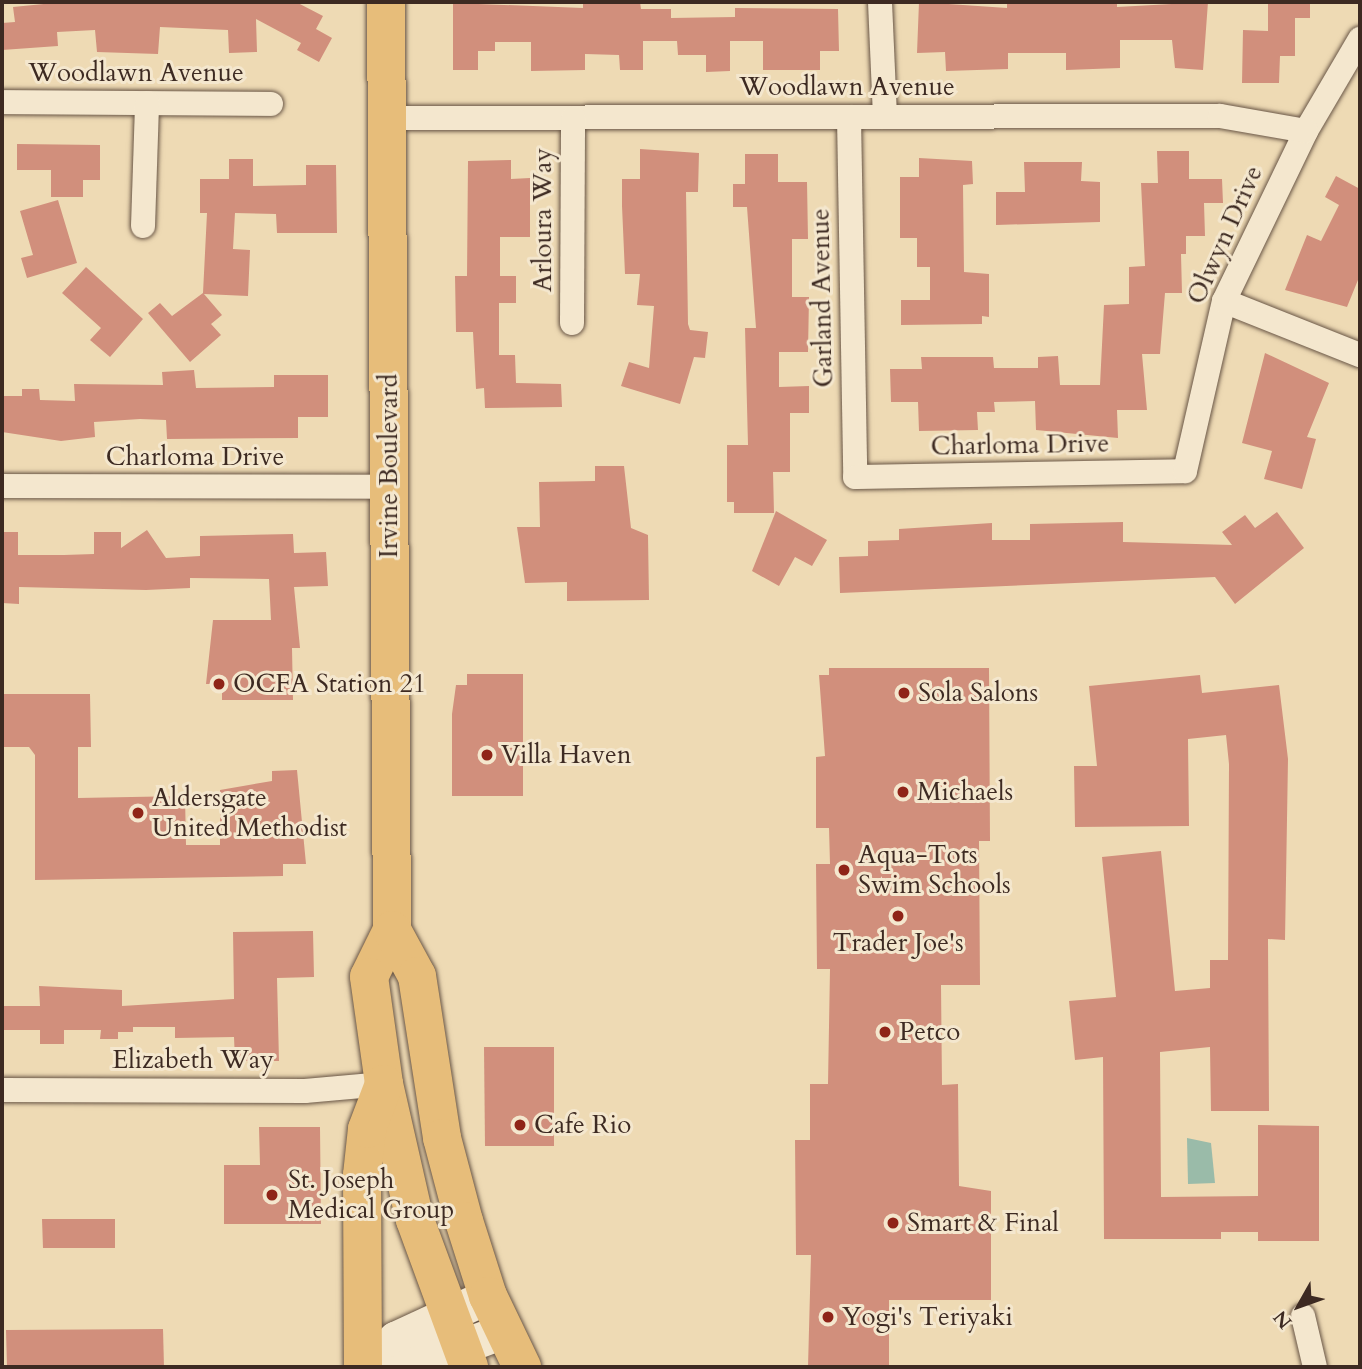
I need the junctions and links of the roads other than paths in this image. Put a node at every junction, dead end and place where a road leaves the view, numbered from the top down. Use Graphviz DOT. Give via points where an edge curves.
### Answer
graph roads {
  1 [pos="386,2"];
  2 [pos="880,2"];
  3 [pos="1360,39"];
  4 [pos="2,102"];
  5 [pos="147,103"];
  6 [pos="271,104"];
  7 [pos="849,117"];
  8 [pos="885,117"];
  9 [pos="386,118"];
  10 [pos="573,118"];
  11 [pos="1306,131"];
  12 [pos="144,226"];
  13 [pos="1224,301"];
  14 [pos="572,323"];
  15 [pos="1360,355"];
  16 [pos="1185,471"];
  17 [pos="855,477"];
  18 [pos="2,486"];
  19 [pos="389,486"];
  20 [pos="392,930"];
  21 [pos="384,1084"];
  22 [pos="2,1090"];
  23 [pos="488,1296"];
  24 [pos="1303,1316"];
  25 [pos="503,1331"];
  26 [pos="459,1342"];
  27 [pos="363,1367"];
  28 [pos="373,1367"];
  29 [pos="407,1367"];
  30 [pos="522,1367"];
  31 [pos="1315,1367"];
  1 -- 9 [label="main road, Irvine Boulevard"];
  2 -- 8 [label="street"];
  3 -- 11 [label="street, Olwyn Drive"];
  4 -- 5 [label="street, Woodlawn Avenue"];
  5 -- 6 [label="street, Woodlawn Avenue"];
  5 -- 12 [label="street"];
  7 -- 8 [label="street, Woodlawn Avenue"];
  7 -- 10 [label="street, Woodlawn Avenue"];
  7 -- 17 [label="street, Garland Avenue"];
  8 -- 11 [label="street, Woodlawn Avenue" via="1220,116"];
  9 -- 10 [label="street, Woodlawn Avenue"];
  9 -- 19 [label="main road, Irvine Boulevard"];
  10 -- 14 [label="street, Arloura Way"];
  11 -- 13 [label="street, Olwyn Drive"];
  13 -- 15 [label="street"];
  13 -- 16 [label="street, Olwyn Drive"];
  16 -- 17 [label="street, Charloma Drive"];
  18 -- 19 [label="street, Charloma Drive"];
  19 -- 20 [label="main road, Irvine Boulevard"];
  20 -- 21 [label="main road, Irvine Boulevard" via="369,977"];
  20 -- 23 [label="main road, Irvine Boulevard" via="416,976 442,1138"];
  21 -- 22 [label="street, Elizabeth Way" via="305,1091"];
  21 -- 26 [label="main road, Irvine Boulevard" via="415,1220"];
  21 -- 27 [label="main road" via="367,1129 362,1175"];
  23 -- 25 [label="main road, Irvine Boulevard"];
  23 -- 26 [label="main road"];
  24 -- 31 [label="street"];
  25 -- 26 [label="main road"];
  25 -- 30 [label="main road, Irvine Boulevard"];
  26 -- 28 [label="main road" via="396,1339"];
  26 -- 29 [label="main road"];
}
